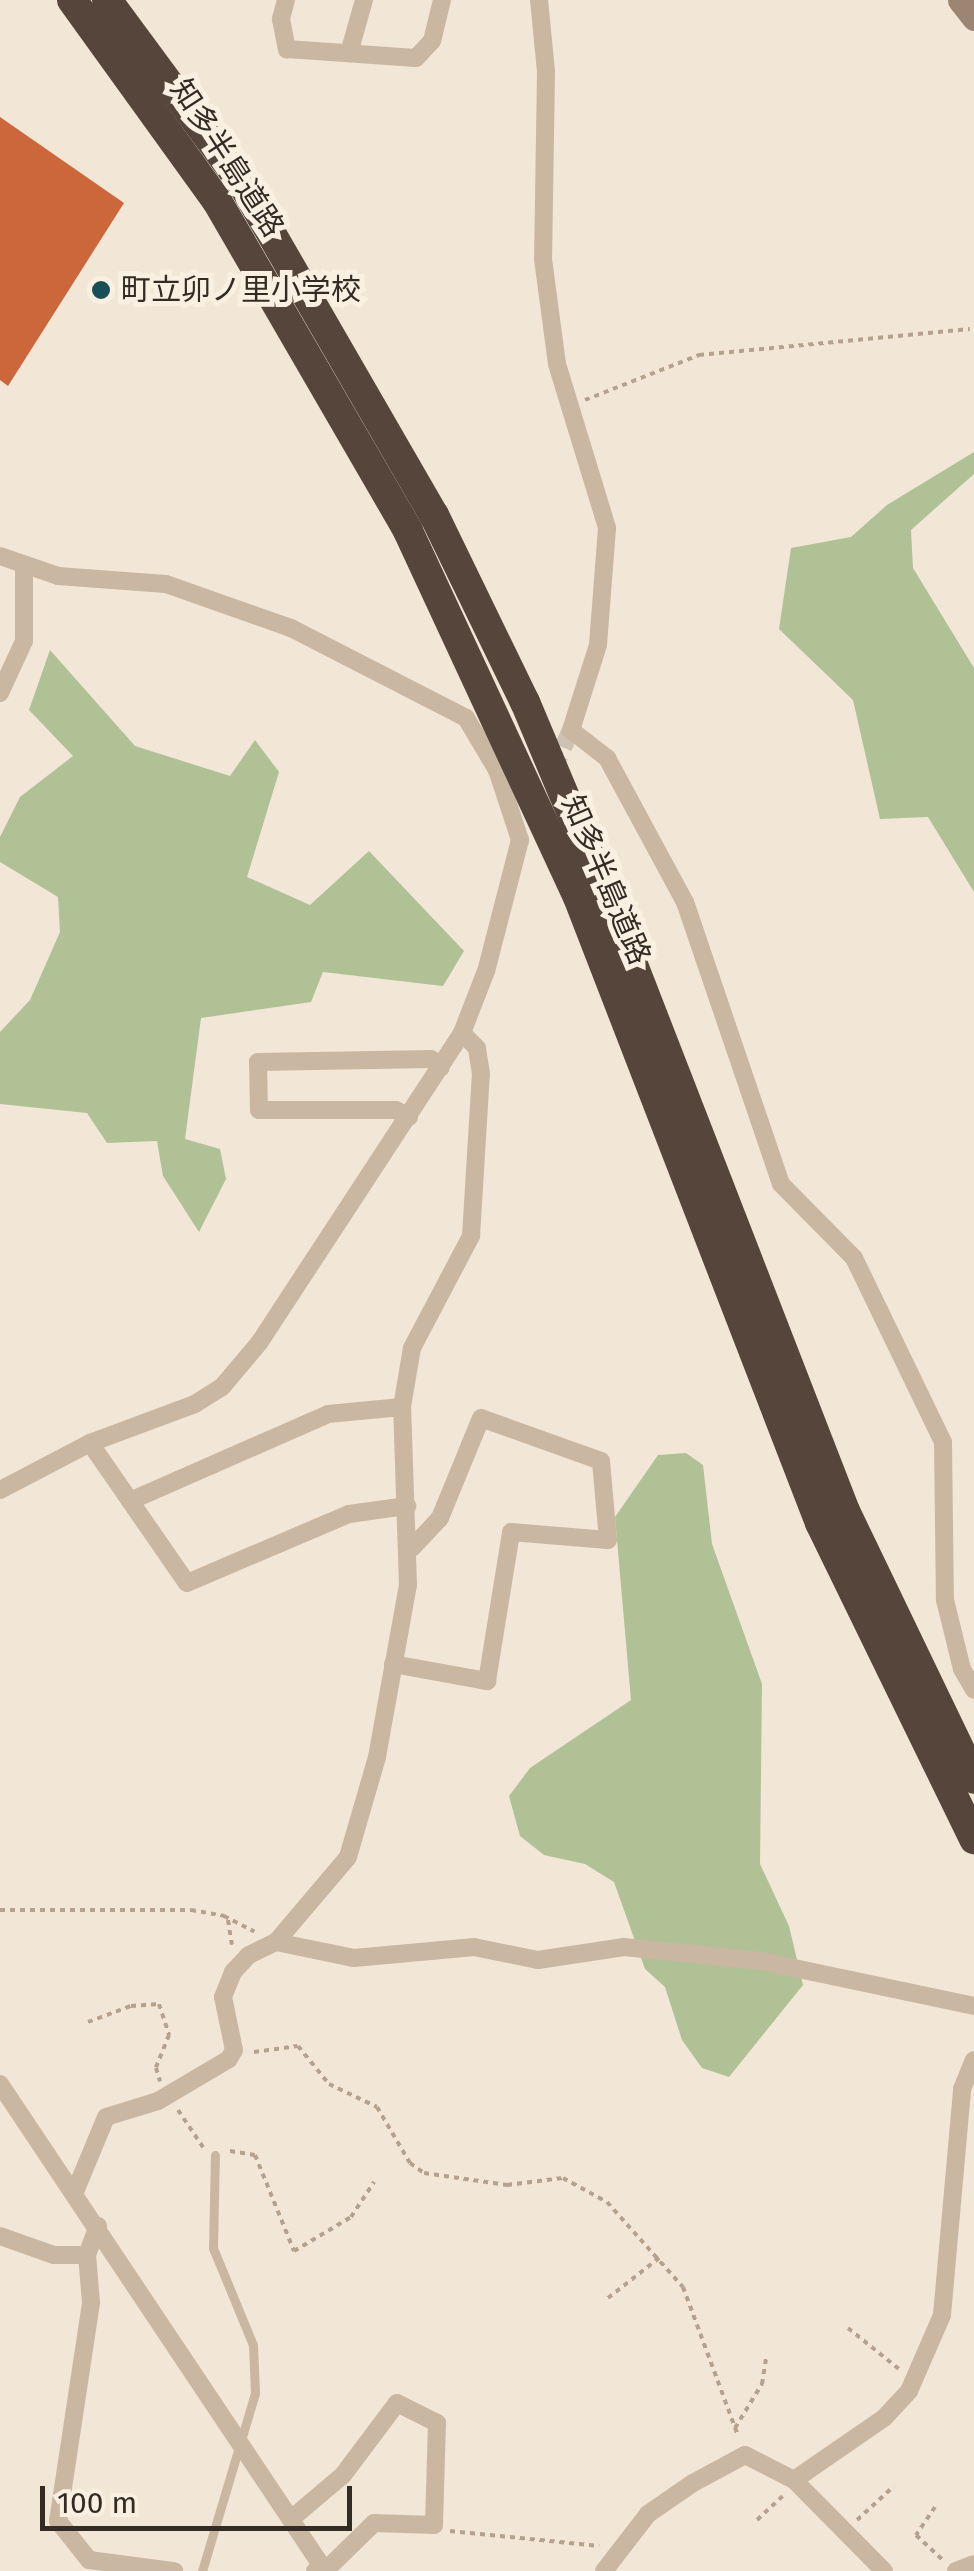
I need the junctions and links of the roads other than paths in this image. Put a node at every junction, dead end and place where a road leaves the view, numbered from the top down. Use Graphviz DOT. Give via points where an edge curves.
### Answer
graph roads {
  1 [pos="72,0"];
  2 [pos="108,0"];
  3 [pos="286,0"];
  4 [pos="364,0"];
  5 [pos="442,0"];
  6 [pos="539,0"];
  7 [pos="960,0"];
  8 [pos="974,18"];
  9 [pos="349,53"];
  10 [pos="0,556"];
  11 [pos="24,566"];
  12 [pos="0,692"];
  13 [pos="462,1034"];
  14 [pos="441,1068"];
  15 [pos="408,1117"];
  16 [pos="402,1407"];
  17 [pos="90,1443"];
  18 [pos="0,1490"];
  19 [pos="130,1501"];
  20 [pos="408,1506"];
  21 [pos="412,1548"];
  22 [pos="393,1664"];
  23 [pos="974,1690"];
  24 [pos="974,1779"];
  25 [pos="974,1839"];
  26 [pos="276,1942"];
  27 [pos="974,2006"];
  28 [pos="974,2060"];
  29 [pos="0,2084"];
  30 [pos="215,2155"];
  31 [pos="74,2194"];
  32 [pos="98,2226"];
  33 [pos="0,2236"];
  34 [pos="87,2255"];
  35 [pos="240,2440"];
  36 [pos="795,2482"];
  37 [pos="292,2520"];
  38 [pos="974,2564"];
  39 [pos="89,2565"];
  40 [pos="174,2571"];
  41 [pos="202,2571"];
  42 [pos="314,2571"];
  43 [pos="325,2571"];
  44 [pos="604,2571"];
  45 [pos="884,2571"];
  46 [pos="954,2571"];
  1 -- 25 [label="highway, 知多半島道路" via="217,201 408,531 578,897 820,1523"];
  2 -- 24 [label="highway, 知多半島道路" via="242,184 450,549 604,890 838,1494"];
  3 -- 9 [label="street" via="281,19 287,48"];
  4 -- 9 [label="street"];
  5 -- 9 [label="street" via="423,54"];
  6 -- 23 [label="street" via="546,72 543,259 557,364 607,528 598,645 571,730 607,758 685,902 781,1184 854,1258 943,1442 945,1600"];
  7 -- 8 [label="street"];
  10 -- 11 [label="street"];
  11 -- 12 [label="street" via="24,641"];
  11 -- 13 [label="street" via="58,576 166,584 292,628 466,718 497,770 520,840"];
  13 -- 14 [label="street"];
  13 -- 16 [label="street" via="477,1048 481,1074 470,1236 412,1348"];
  14 -- 15 [label="street"];
  14 -- 15 [label="street" via="431,1059 258,1062 259,1110 396,1110"];
  15 -- 17 [label="street" via="310,1270 222,1387 195,1404"];
  16 -- 19 [label="street" via="328,1414"];
  16 -- 20 [label="street"];
  17 -- 18 [label="street"];
  17 -- 19 [label="street"];
  19 -- 20 [label="street" via="187,1582 349,1514"];
  20 -- 21 [label="street"];
  21 -- 22 [label="street"];
  21 -- 22 [label="street" via="440,1518 482,1418 601,1461 608,1540 511,1532 487,1681"];
  22 -- 26 [label="street" via="369,1788 342,1872"];
  26 -- 27 [label="street" via="354,1958 474,1947 538,1960 624,1946 761,1962"];
  26 -- 31 [label="street" via="238,1964 223,1998 234,2050 165,2097 106,2117"];
  28 -- 36 [label="street" via="962,2089 942,2316 916,2380 884,2418"];
  29 -- 31 [label="street"];
  30 -- 35 [label="lane" via="214,2248 256,2358 255,2393"];
  31 -- 32 [label="street"];
  32 -- 34 [label="street"];
  32 -- 35 [label="street"];
  33 -- 34 [label="street" via="54,2255"];
  34 -- 39 [label="street" via="90,2303 57,2502 63,2532"];
  35 -- 37 [label="street"];
  35 -- 41 [label="lane"];
  36 -- 44 [label="street" via="745,2455 648,2514"];
  36 -- 45 [label="street"];
  37 -- 43 [label="street"];
  37 -- 43 [label="street" via="343,2474 397,2403 437,2424 434,2525 374,2523"];
  38 -- 46 [label="street"];
  39 -- 40 [label="street"];
  42 -- 43 [label="street"];
}
